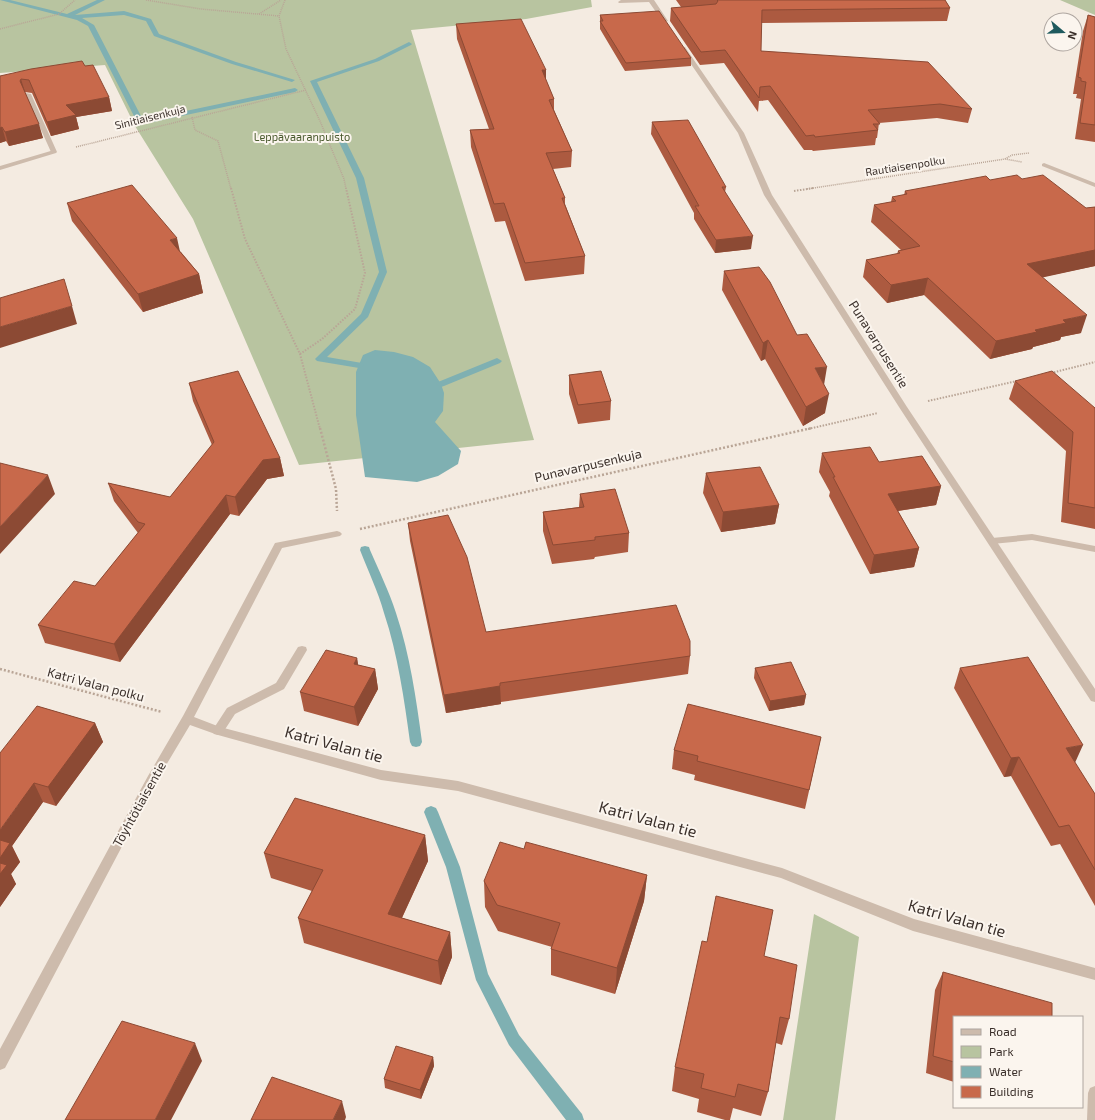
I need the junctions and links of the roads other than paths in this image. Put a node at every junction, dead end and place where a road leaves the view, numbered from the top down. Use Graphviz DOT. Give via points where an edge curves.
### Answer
graph roads {
  1 [pos="621,2"];
  2 [pos="671,30"];
  3 [pos="679,42"];
  4 [pos="28,94"];
  5 [pos="1044,165"];
  6 [pos="0,168"];
  7 [pos="1095,185"];
  8 [pos="337,534"];
  9 [pos="992,541"];
  10 [pos="1095,549"];
  11 [pos="302,650"];
  12 [pos="1095,698"];
  13 [pos="187,719"];
  14 [pos="218,731"];
  15 [pos="1095,974"];
  16 [pos="0,1063"];
  17 [pos="1095,1093"];
  18 [pos="1094,1120"];
  1 -- 2 [label="street" via="651,0 667,18"];
  3 -- 9 [label="street, Punavarpusentie" via="741,133 768,195"];
  4 -- 6 [label="street" via="54,152"];
  5 -- 7 [label="street"];
  8 -- 13 [label="street, Töyhtötiaisentie" via="278,545"];
  9 -- 10 [label="street" via="1032,537"];
  9 -- 12 [label="street, Punavarpusentie"];
  11 -- 14 [label="street" via="280,686 231,711"];
  13 -- 14 [label="street, Katri Valan tie"];
  13 -- 16 [label="street, Töyhtötiaisentie" via="152,779"];
  14 -- 15 [label="street, Katri Valan tie" via="381,775 458,786 782,873 913,925"];
  17 -- 18 [label="street"];
}
